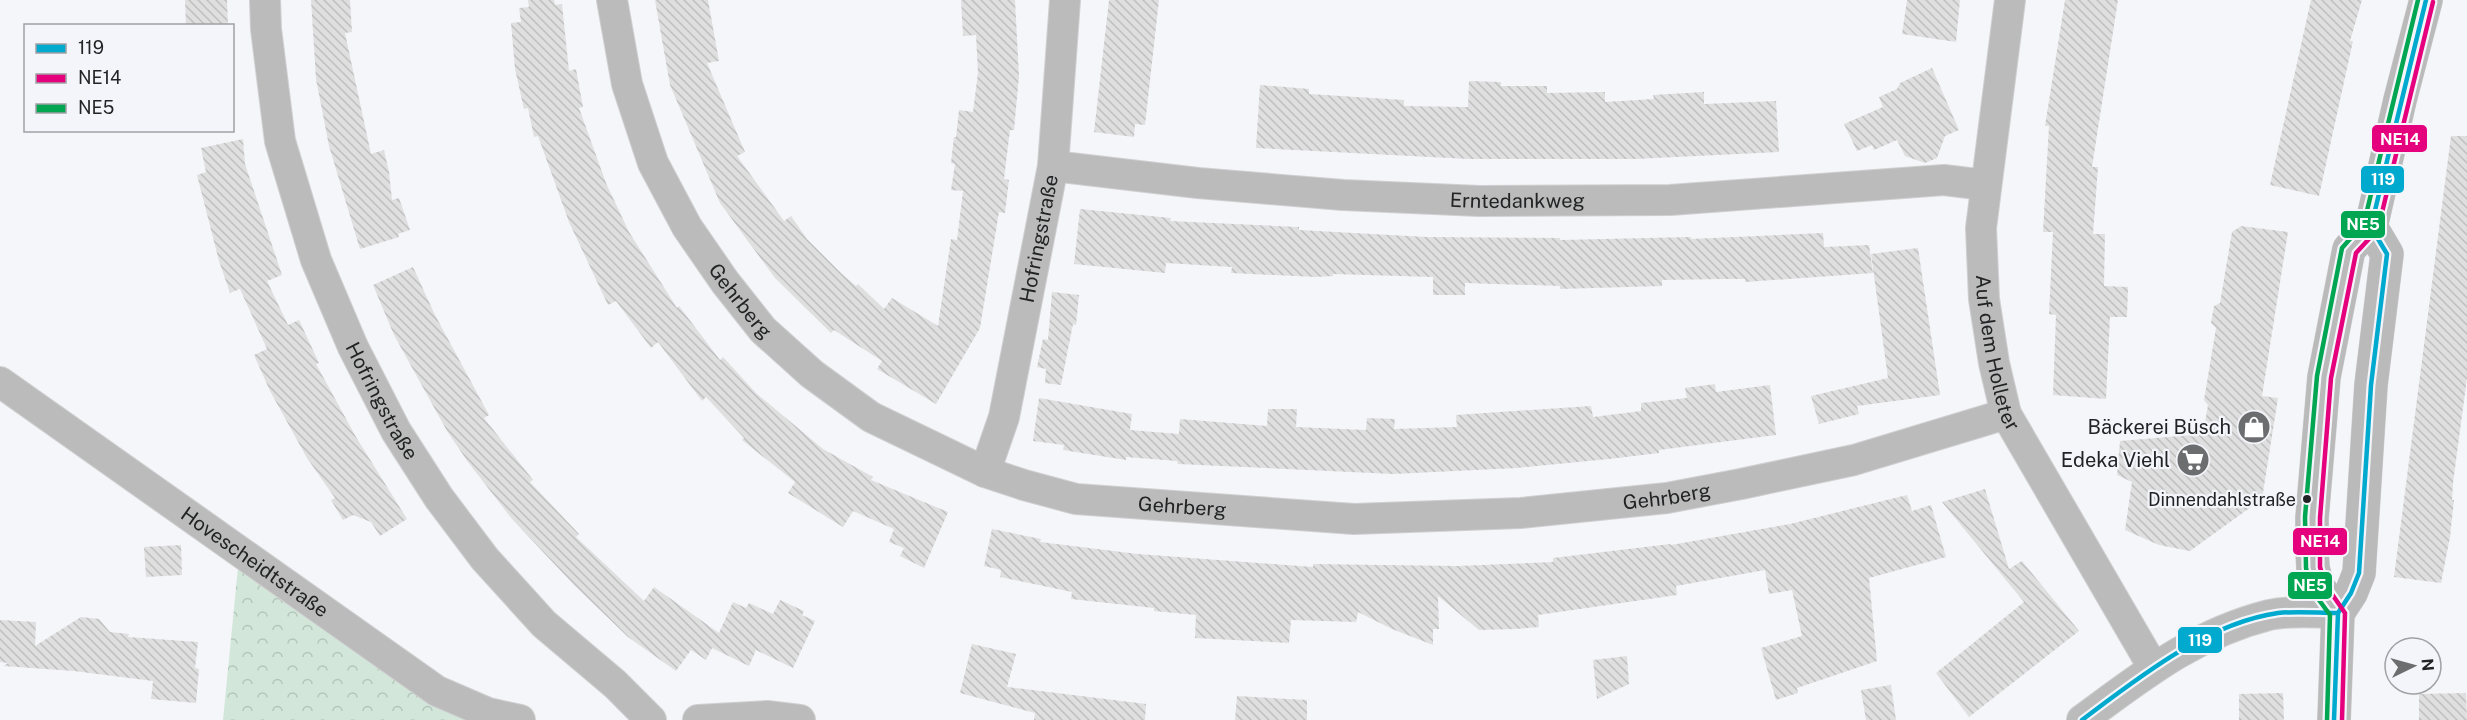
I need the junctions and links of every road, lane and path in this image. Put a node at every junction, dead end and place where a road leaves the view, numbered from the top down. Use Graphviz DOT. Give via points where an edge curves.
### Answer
graph roads {
  1 [pos="266,0"];
  2 [pos="612,0"];
  3 [pos="1065,0"];
  4 [pos="2010,0"];
  5 [pos="2426,0"];
  6 [pos="1053,166"];
  7 [pos="1985,185"];
  8 [pos="2371,227"];
  9 [pos="0,382"];
  10 [pos="2006,414"];
  11 [pos="985,472"];
  12 [pos="2338,613"];
  13 [pos="2153,667"];
  14 [pos="520,720"];
  15 [pos="651,720"];
  16 [pos="698,720"];
  17 [pos="801,720"];
  18 [pos="2082,720"];
  19 [pos="2334,720"];
  1 -- 15 [label="street, Hofringstraße" via="280,141 316,261 353,347 396,431 485,559 544,624"];
  2 -- 11 [label="street, Gehrberg" via="627,84 654,163 687,227 725,282 763,330 812,374 871,417"];
  3 -- 6 [label="street, Hofringstraße"];
  4 -- 7 [label="street, Auf dem Holleter"];
  5 -- 8 [label="main road"];
  6 -- 7 [label="street, Erntedankweg" via="1343,195 1479,201 1670,200 1944,180"];
  6 -- 11 [label="street, Hofringstraße" via="1004,417"];
  7 -- 10 [label="street, Auf dem Holleter" via="1981,228 1984,299"];
  8 -- 12 [label="main road" via="2387,254 2371,385 2359,573"];
  8 -- 12 [label="main road" via="2349,249 2324,377 2315,475 2313,568 2318,586"];
  9 -- 14 [label="street, Hovescheidtstraße" via="437,691 488,713"];
  10 -- 11 [label="street, Gehrberg" via="1854,460 1741,484 1666,498 1521,513 1354,519 1076,499"];
  10 -- 13 [label="street, Auf dem Holleter"];
  12 -- 13 [label="street" via="2270,615 2226,629"];
  12 -- 19 [label="main road"];
  13 -- 18 [label="street"];
  16 -- 17 [label="street" via="767,716"];
}
